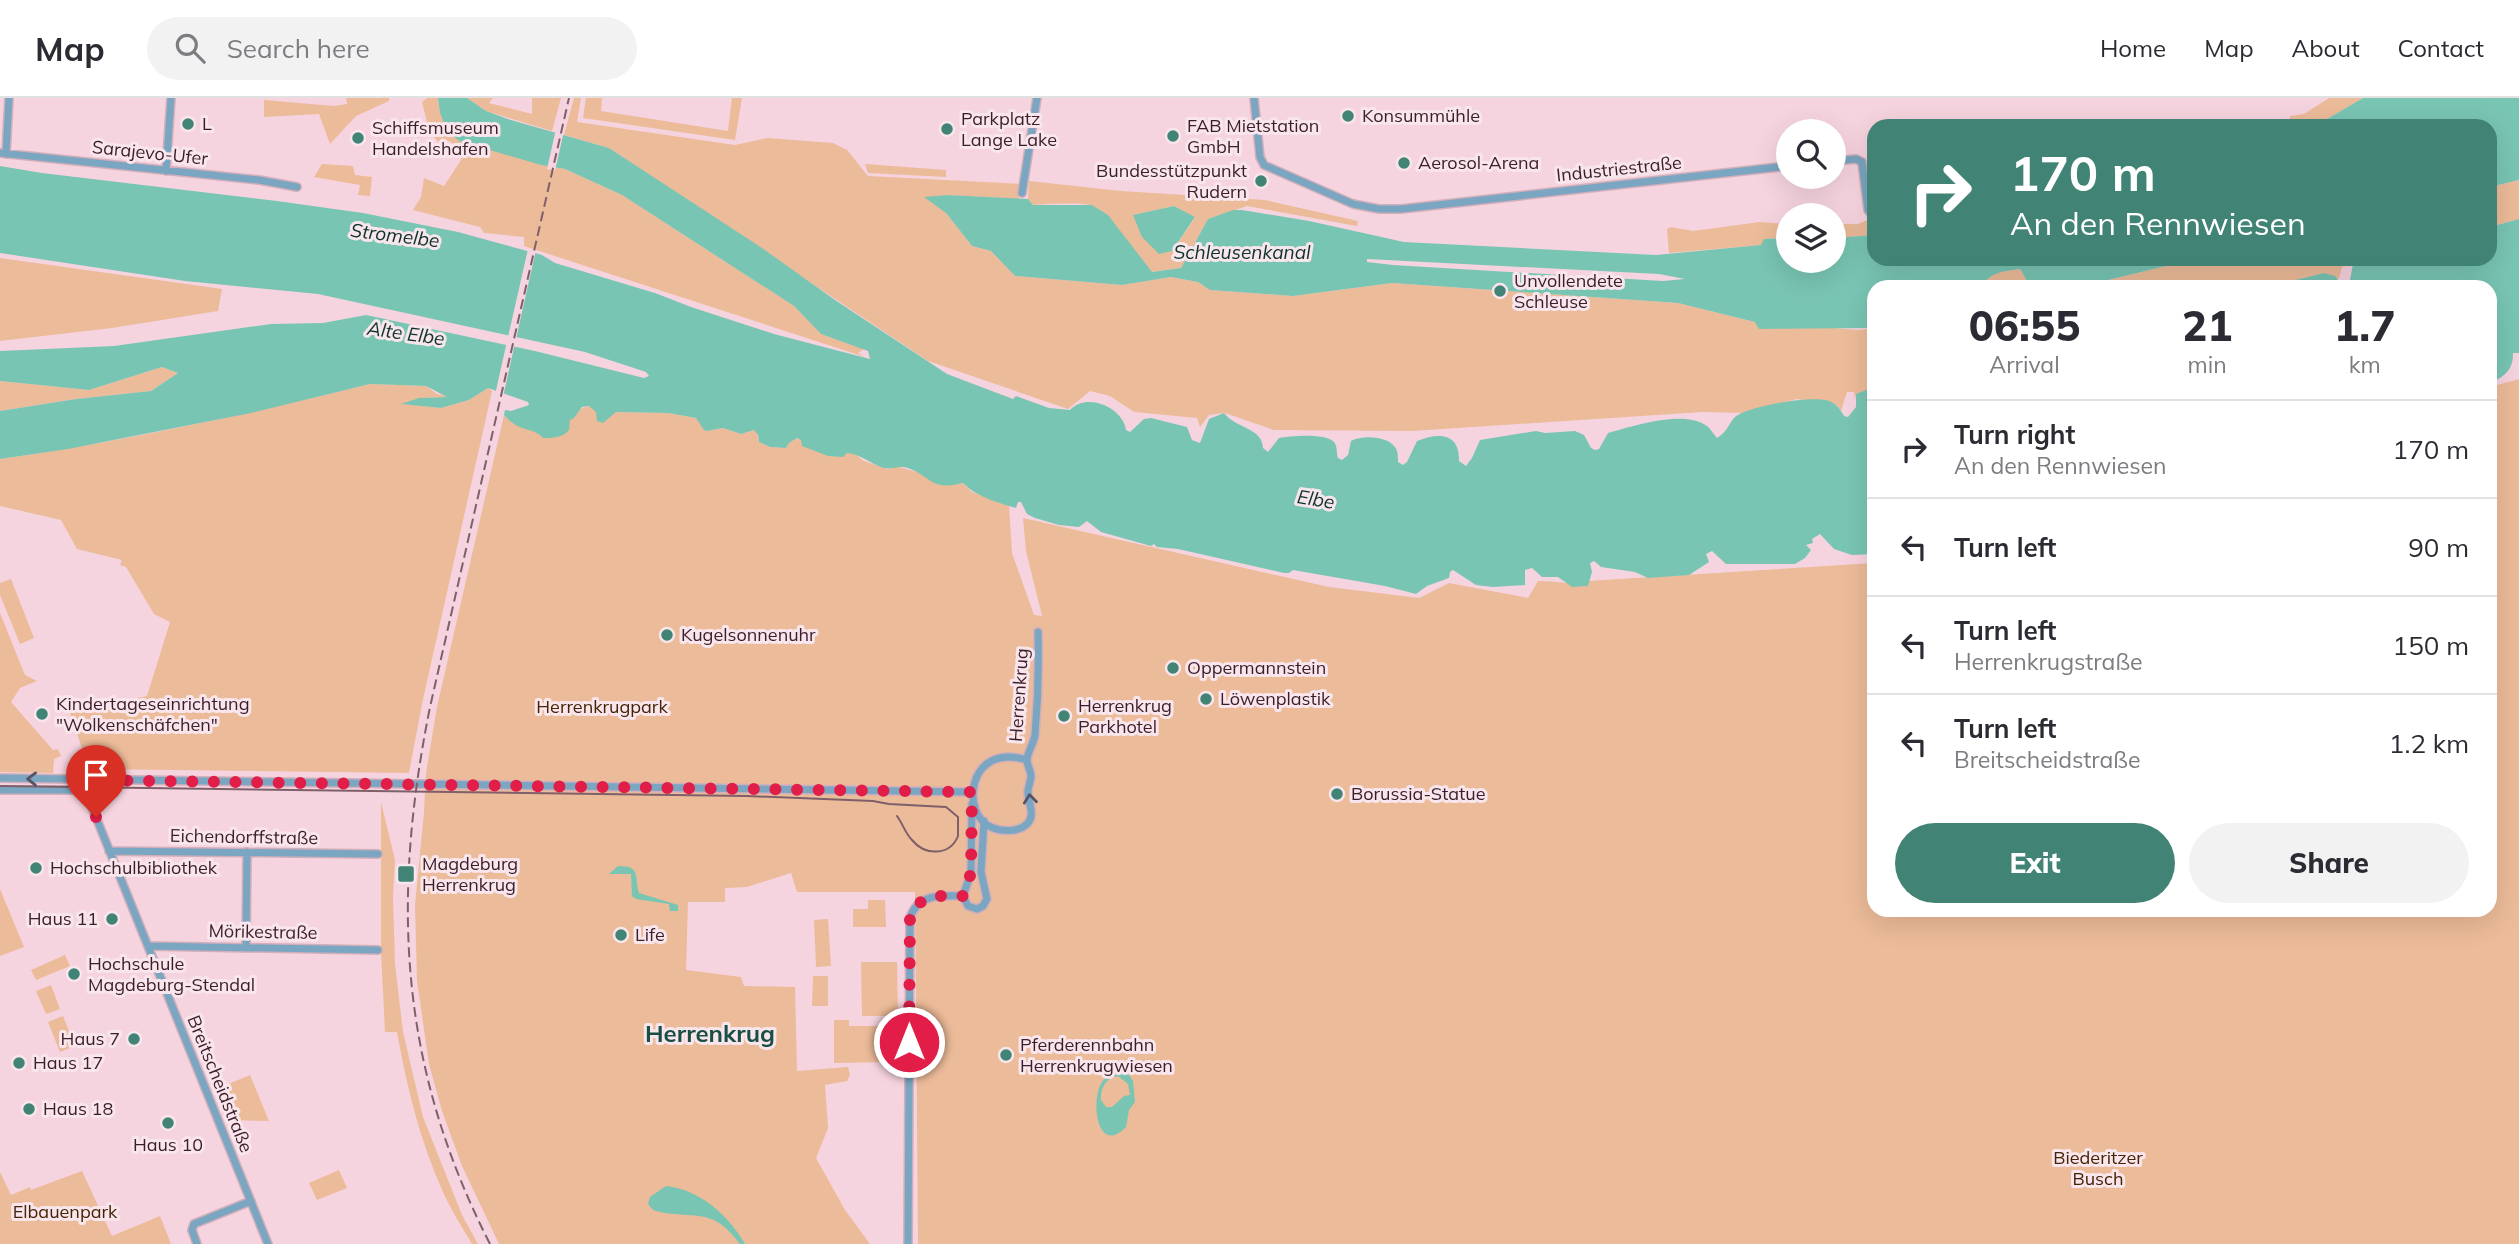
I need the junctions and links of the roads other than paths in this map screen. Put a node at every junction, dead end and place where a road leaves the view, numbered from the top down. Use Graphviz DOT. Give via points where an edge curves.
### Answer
graph roads {
  1 [pos="9,98"];
  2 [pos="171,98"];
  3 [pos="1037,98"];
  4 [pos="1254,98"];
  5 [pos="3,154"];
  6 [pos="1846,160"];
  7 [pos="1776,167"];
  8 [pos="166,171"];
  9 [pos="297,187"];
  10 [pos="1022,193"];
  11 [pos="1867,203"];
  12 [pos="1038,632"];
  13 [pos="1027,760"];
  14 [pos="0,778"];
  15 [pos="81,780"];
  16 [pos="0,790"];
  17 [pos="84,790"];
  18 [pos="972,796"];
  19 [pos="984,821"];
  20 [pos="109,851"];
  21 [pos="247,852"];
  22 [pos="378,854"];
  23 [pos="963,896"];
  24 [pos="148,946"];
  25 [pos="246,947"];
  26 [pos="378,950"];
  27 [pos="251,1201"];
  28 [pos="197,1244"];
  29 [pos="268,1244"];
  30 [pos="908,1244"];
  1 -- 5 [label="street"];
  2 -- 8 [label="street"];
  3 -- 10 [label="street"];
  4 -- 7 [label="street, Industriestraße" via="1262,163 1367,207 1394,209"];
  5 -- 8 [label="street, Sarajevo-Ufer"];
  6 -- 11 [label="street" via="1862,163"];
  8 -- 9 [label="street, Sarajevo-Ufer"];
  12 -- 13 [label="street, Herrenkrug" via="1035,733"];
  13 -- 18 [label="street, Herrenkrug" via="991,760 979,774"];
  19 -- 13 [label="street, Herrenkrug, one-way" via="1009,830 1030,820"];
  15 -- 14 [label="street, one-way"];
  15 -- 17 [label="street, Breitscheidstraße"];
  15 -- 18 [label="street"];
  16 -- 17 [label="street"];
  17 -- 20 [label="street, Breitscheidstraße"];
  18 -- 19 [label="street"];
  18 -- 23 [label="street" via="971,873"];
  19 -- 23 [label="street" via="981,872 987,900 975,909"];
  20 -- 21 [label="street, Eichendorffstraße"];
  20 -- 24 [label="street, Breitscheidstraße"];
  21 -- 22 [label="street, Eichendorffstraße"];
  21 -- 25 [label="street"];
  23 -- 30 [label="street" via="925,898 910,918"];
  24 -- 25 [label="street, Mörikestraße"];
  24 -- 27 [label="street, Breitscheidstraße"];
  25 -- 26 [label="street, Mörikestraße"];
  27 -- 28 [label="street" via="194,1224"];
  27 -- 29 [label="street, Breitscheidstraße"];
}
